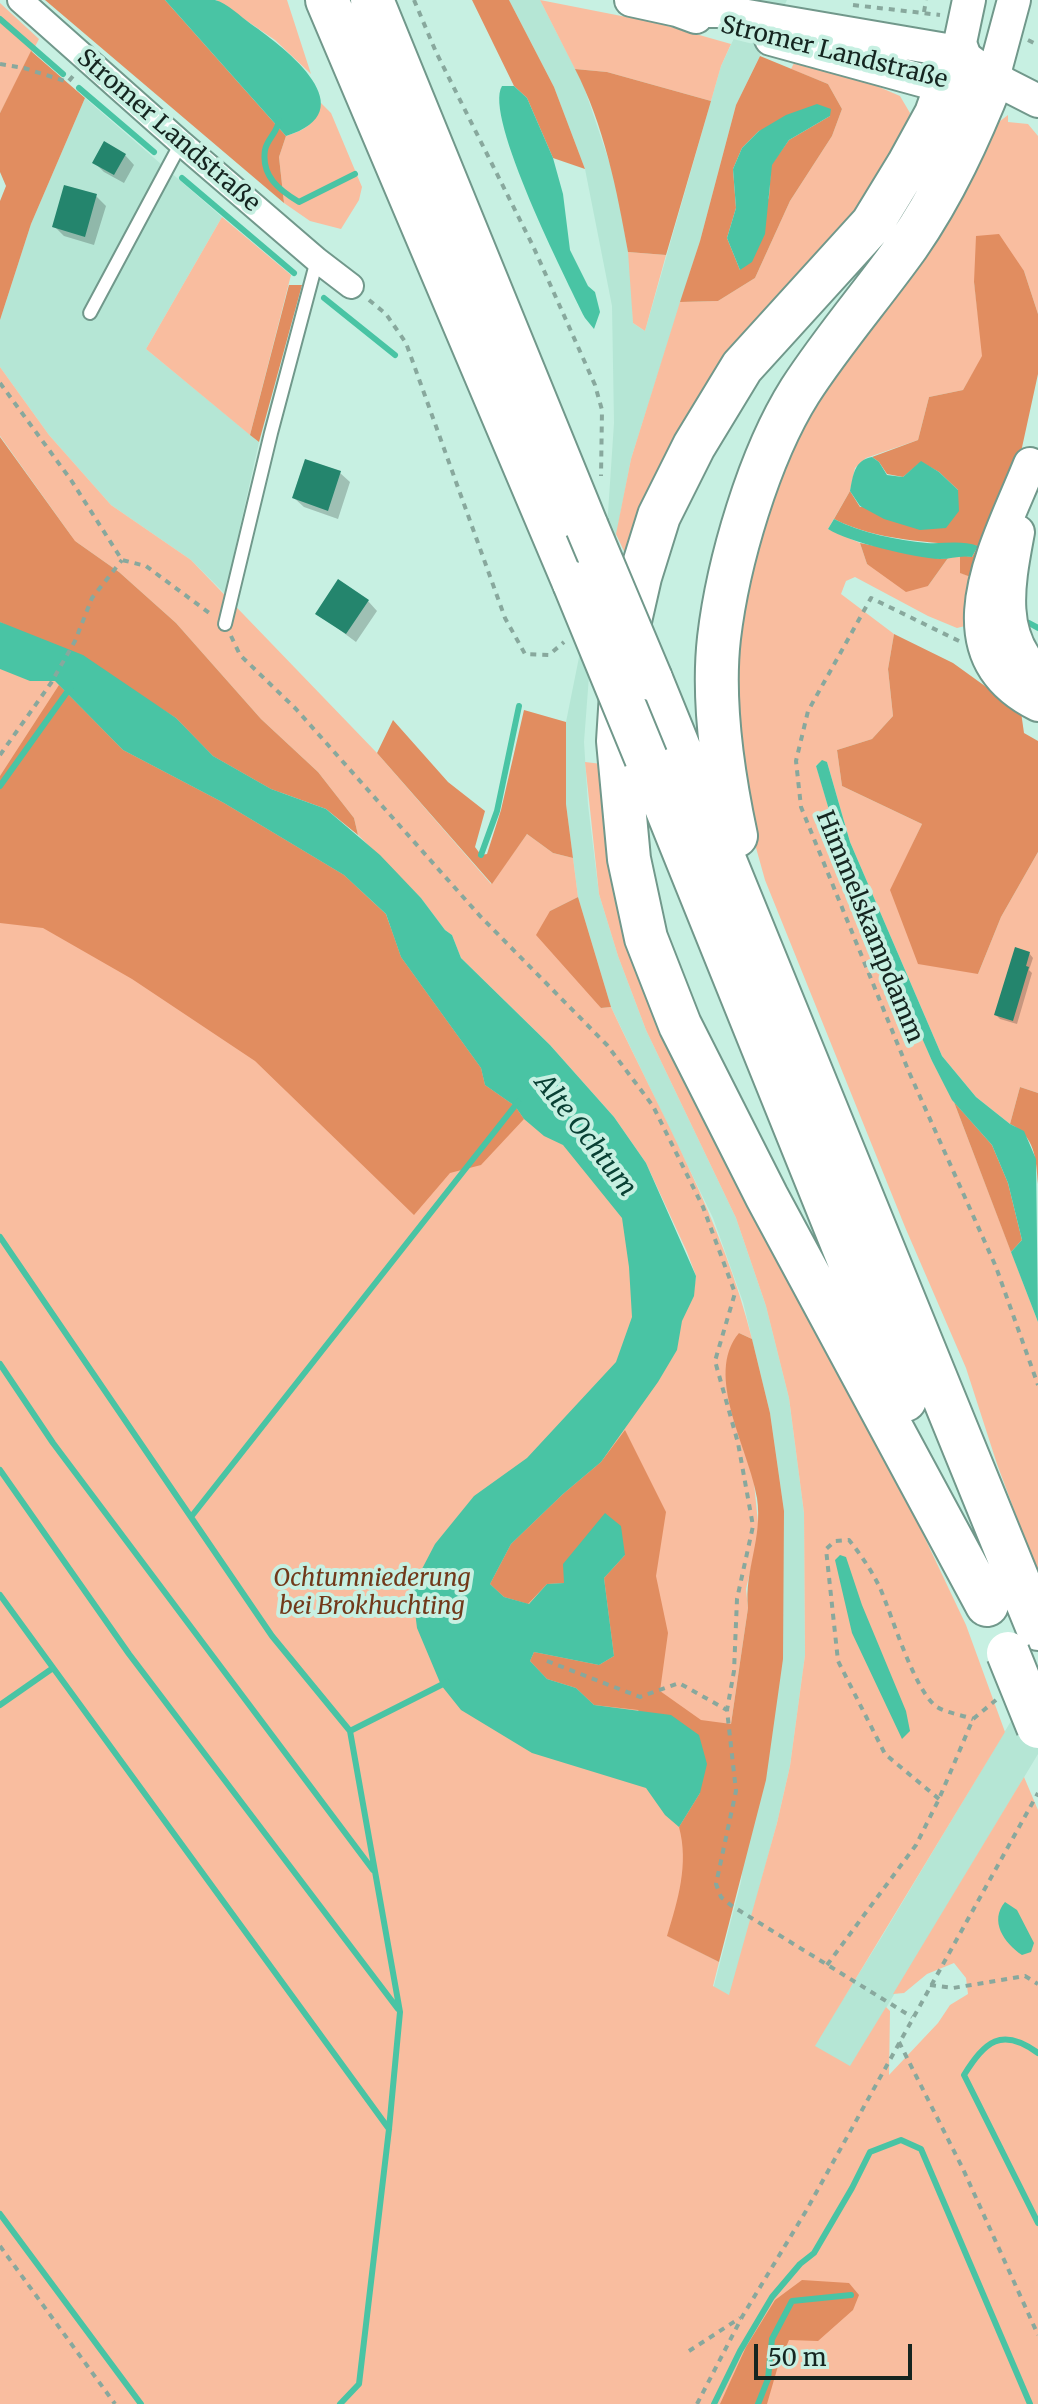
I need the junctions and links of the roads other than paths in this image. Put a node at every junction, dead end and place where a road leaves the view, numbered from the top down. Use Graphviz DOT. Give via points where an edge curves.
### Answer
graph roads {
  1 [pos="20,0"];
  2 [pos="327,0"];
  3 [pos="372,0"];
  4 [pos="631,0"];
  5 [pos="969,0"];
  6 [pos="1014,0"];
  7 [pos="952,69"];
  8 [pos="993,78"];
  9 [pos="1038,101"];
  10 [pos="181,143"];
  11 [pos="317,260"];
  12 [pos="351,286"];
  13 [pos="90,313"];
  14 [pos="1034,449"];
  15 [pos="225,624"];
  16 [pos="984,651"];
  17 [pos="1038,673"];
  18 [pos="1038,684"];
  19 [pos="1038,705"];
  20 [pos="777,984"];
  21 [pos="987,1605"];
  22 [pos="1026,1632"];
  23 [pos="1038,1727"];
  1 -- 10 [label="street, Stromer Landstraße"];
  2 -- 21 [label="highway, bridge" via="646,758"];
  3 -- 20 [label="highway, bridge"];
  4 -- 7 [label="street, Stromer Landstraße"];
  5 -- 7 [label="street"];
  6 -- 8 [label="street"];
  7 -- 8 [label="street, Stromer Landstraße"];
  7 -- 21 [label="highway" via="936,114 872,224 742,367 659,516 624,647 618,741 632,872 646,938 680,1025"];
  8 -- 9 [label="street, Stromer Landstraße"];
  8 -- 20 [label="highway" via="942,189 908,245 799,393 761,471 735,561 719,638 725,783"];
  10 -- 11 [label="street, Stromer Landstraße"];
  10 -- 13 [label="lane"];
  11 -- 12 [label="street, Stromer Landstraße"];
  11 -- 15 [label="lane"];
  14 -- 16 [label="street" via="987,571 979,622"];
  14 -- 17 [label="street" via="1009,581 1009,620 1016,644"];
  16 -- 18 [label="street"];
  16 -- 19 [label="street" via="998,677"];
  20 -- 22 [label="highway"];
  21 -- 22 [label="highway"];
  22 -- 23 [label="highway, bridge"];
}
